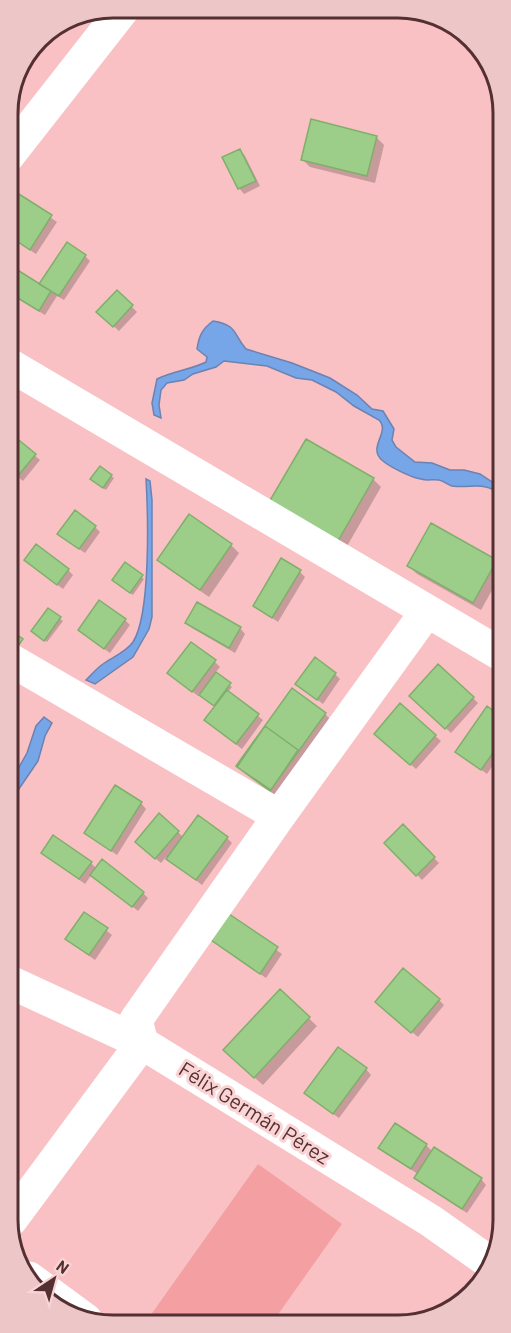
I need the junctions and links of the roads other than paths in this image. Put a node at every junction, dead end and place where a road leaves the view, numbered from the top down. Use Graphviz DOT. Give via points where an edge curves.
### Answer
graph roads {
  1 [pos="116,18"];
  2 [pos="18,143"];
  3 [pos="18,369"];
  4 [pos="427,611"];
  5 [pos="493,650"];
  6 [pos="18,664"];
  7 [pos="279,816"];
  8 [pos="18,986"];
  9 [pos="142,1043"];
  10 [pos="18,1211"];
  11 [pos="485,1259"];
  1 -- 2 [label="street"];
  3 -- 4 [label="street"];
  4 -- 5 [label="street"];
  4 -- 7 [label="street"];
  6 -- 7 [label="street"];
  7 -- 9 [label="street" via="136,1020"];
  8 -- 9 [label="street, Félix Germán Pérez"];
  9 -- 10 [label="street"];
  9 -- 11 [label="street, Félix Germán Pérez" via="431,1221"];
}
